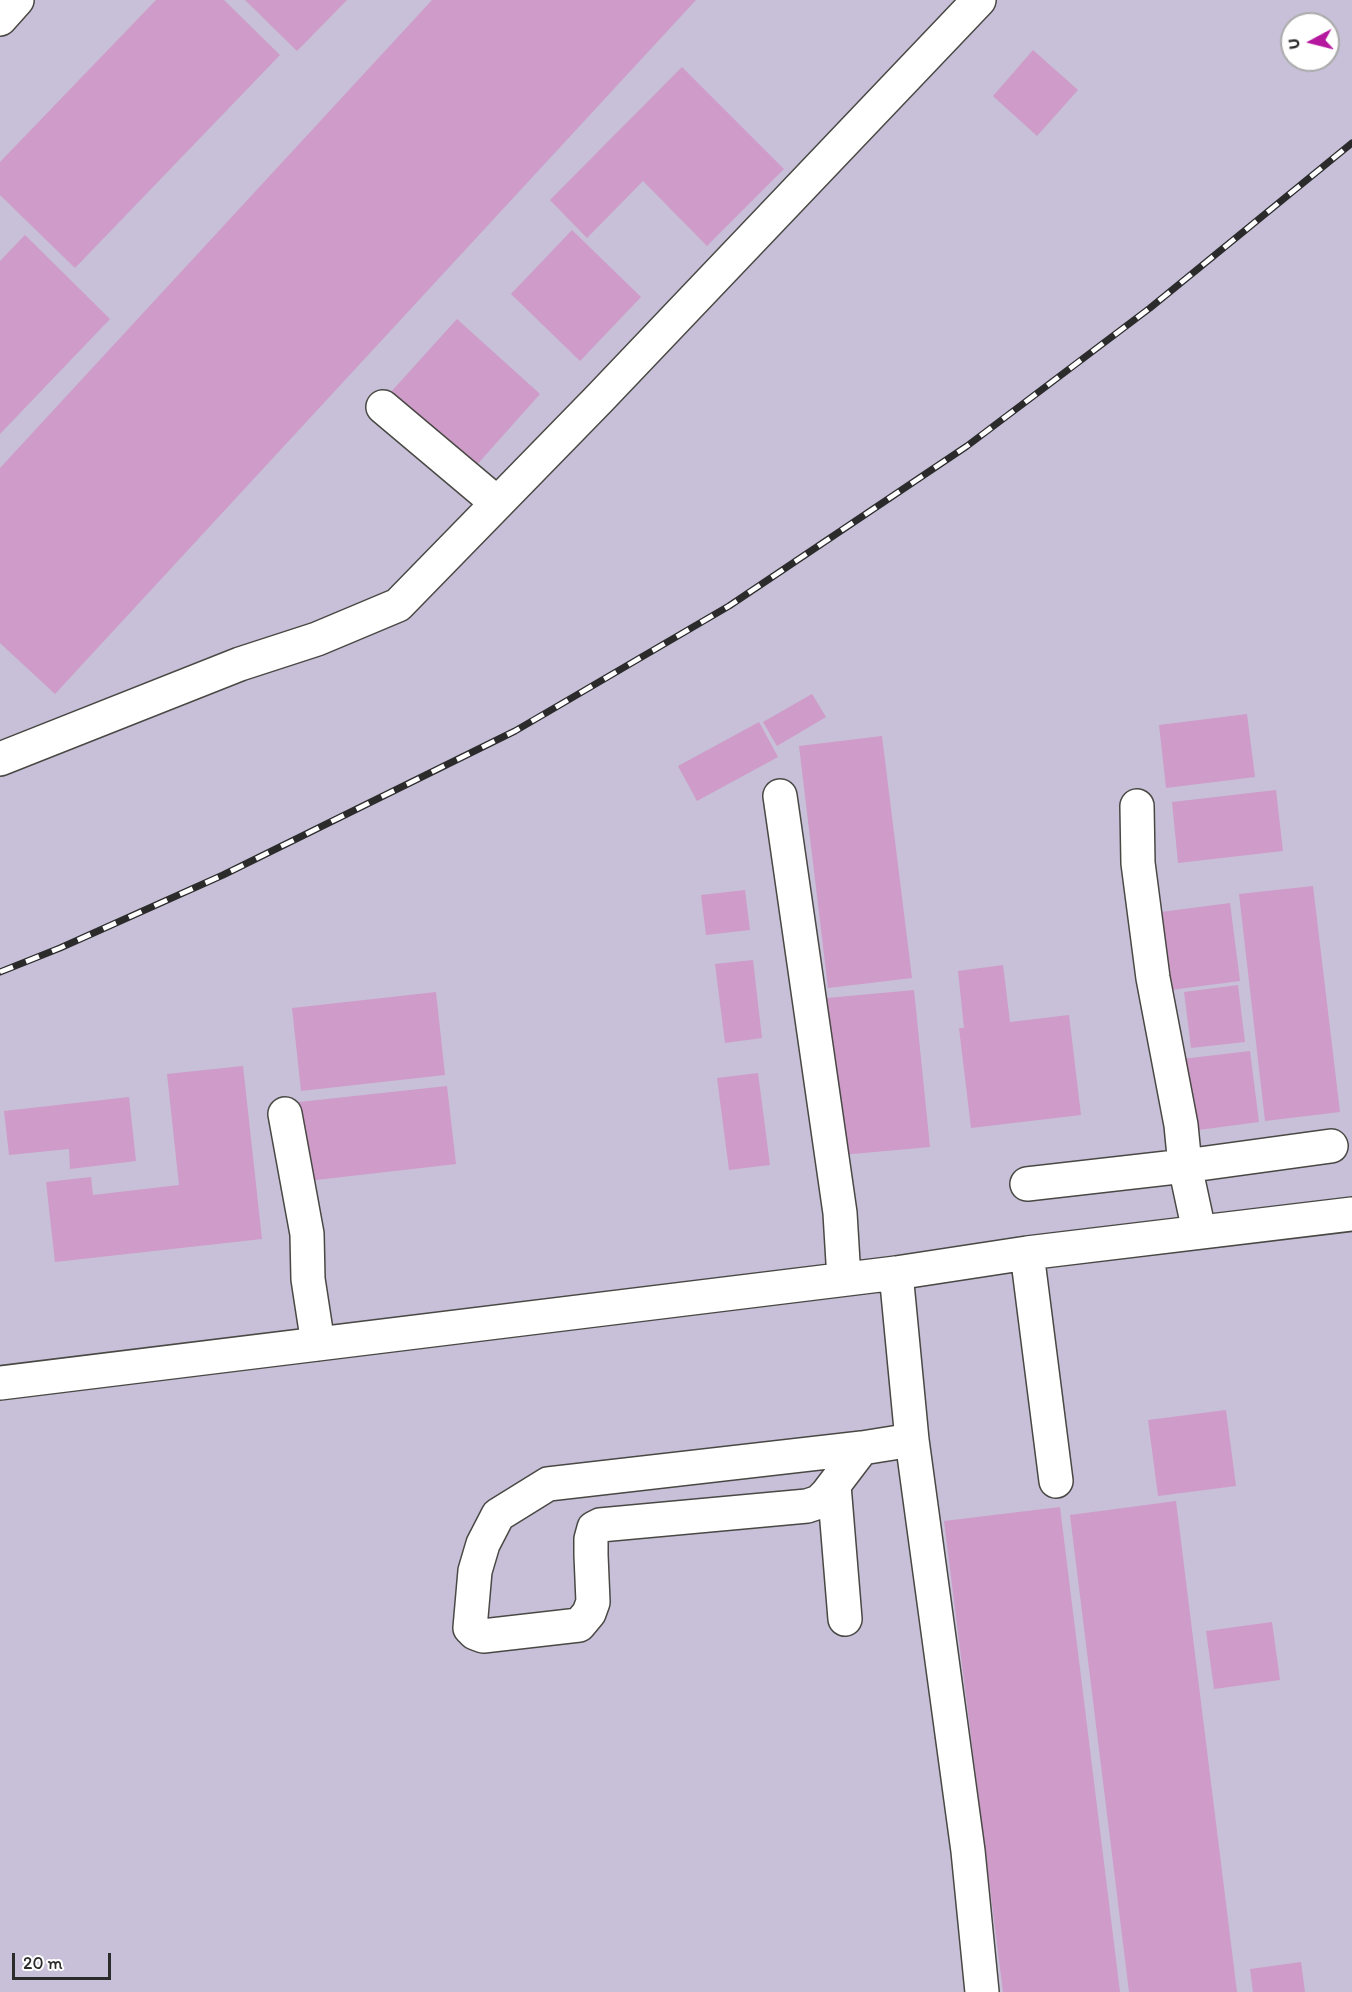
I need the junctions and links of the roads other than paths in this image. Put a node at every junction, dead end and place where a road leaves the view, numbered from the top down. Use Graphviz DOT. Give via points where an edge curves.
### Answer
graph roads {
  1 [pos="17,0"];
  2 [pos="979,0"];
  3 [pos="0,19"];
  4 [pos="382,407"];
  5 [pos="497,503"];
  6 [pos="0,759"];
  7 [pos="780,796"];
  8 [pos="1137,806"];
  9 [pos="285,1114"];
  10 [pos="1331,1146"];
  11 [pos="1185,1166"];
  12 [pos="1027,1184"];
  13 [pos="1352,1214"];
  14 [pos="1199,1231"];
  15 [pos="1027,1253"];
  16 [pos="896,1273"];
  17 [pos="844,1279"];
  18 [pos="318,1344"];
  19 [pos="0,1383"];
  20 [pos="912,1440"];
  21 [pos="862,1448"];
  22 [pos="1056,1481"];
  23 [pos="834,1485"];
  24 [pos="845,1619"];
  25 [pos="982,1992"];
  1 -- 3 [label="lane"];
  2 -- 5 [label="lane"];
  4 -- 5 [label="lane"];
  5 -- 6 [label="lane" via="398,605"];
  7 -- 17 [label="lane" via="840,1213"];
  8 -- 11 [label="lane" via="1138,863 1153,978"];
  9 -- 18 [label="lane" via="307,1234 308,1279"];
  10 -- 11 [label="lane"];
  11 -- 12 [label="lane"];
  11 -- 14 [label="lane"];
  13 -- 14 [label="lane"];
  14 -- 15 [label="lane"];
  15 -- 16 [label="lane"];
  15 -- 22 [label="lane"];
  16 -- 17 [label="lane"];
  16 -- 20 [label="lane"];
  17 -- 18 [label="lane"];
  18 -- 19 [label="lane"];
  20 -- 21 [label="lane"];
  20 -- 25 [label="lane" via="968,1851"];
  21 -- 23 [label="lane"];
  21 -- 23 [label="lane" via="548,1484 498,1515 475,1571 470,1628 483,1636 579,1624 593,1602 591,1539 594,1528 600,1525 807,1506 819,1502"];
  23 -- 24 [label="lane"];
}
